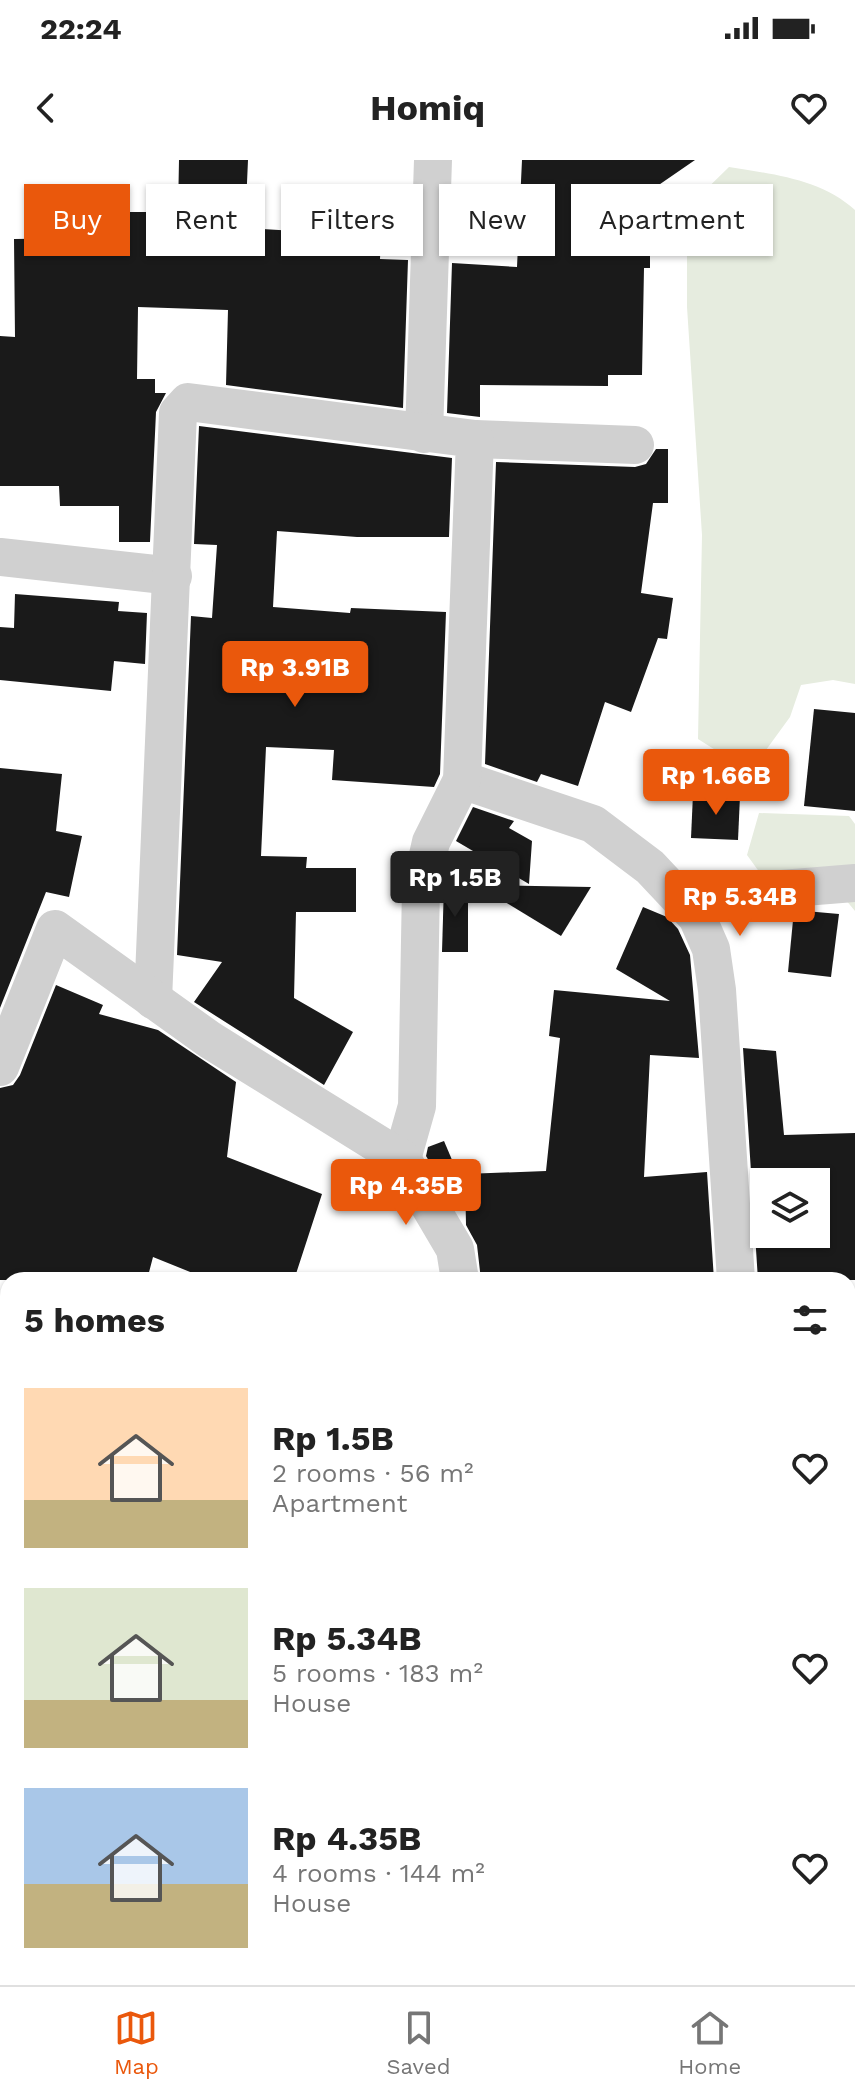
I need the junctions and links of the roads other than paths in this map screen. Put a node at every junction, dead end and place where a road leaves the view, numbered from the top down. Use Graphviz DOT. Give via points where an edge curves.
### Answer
graph roads {
  1 [pos="433,160"];
  2 [pos="424,434"];
  3 [pos="475,439"];
  4 [pos="635,445"];
  5 [pos="0,557"];
  6 [pos="173,576"];
  7 [pos="462,780"];
  8 [pos="855,883"];
  9 [pos="681,897"];
  10 [pos="153,1000"];
  11 [pos="0,1067"];
  12 [pos="402,1159"];
  13 [pos="459,1272"];
  14 [pos="735,1272"];
  1 -- 2 [label="street"];
  2 -- 3 [label="street"];
  2 -- 6 [label="street" via="188,402 178,413"];
  3 -- 4 [label="street"];
  3 -- 7 [label="street"];
  5 -- 6 [label="street"];
  6 -- 10 [label="street"];
  7 -- 9 [label="street" via="593,824"];
  7 -- 12 [label="street" via="431,842 421,886 417,1106"];
  8 -- 9 [label="street"];
  9 -- 14 [label="street" via="711,949"];
  10 -- 11 [label="street" via="55,929"];
  10 -- 12 [label="street"];
  12 -- 13 [label="street" via="455,1249"];
}
